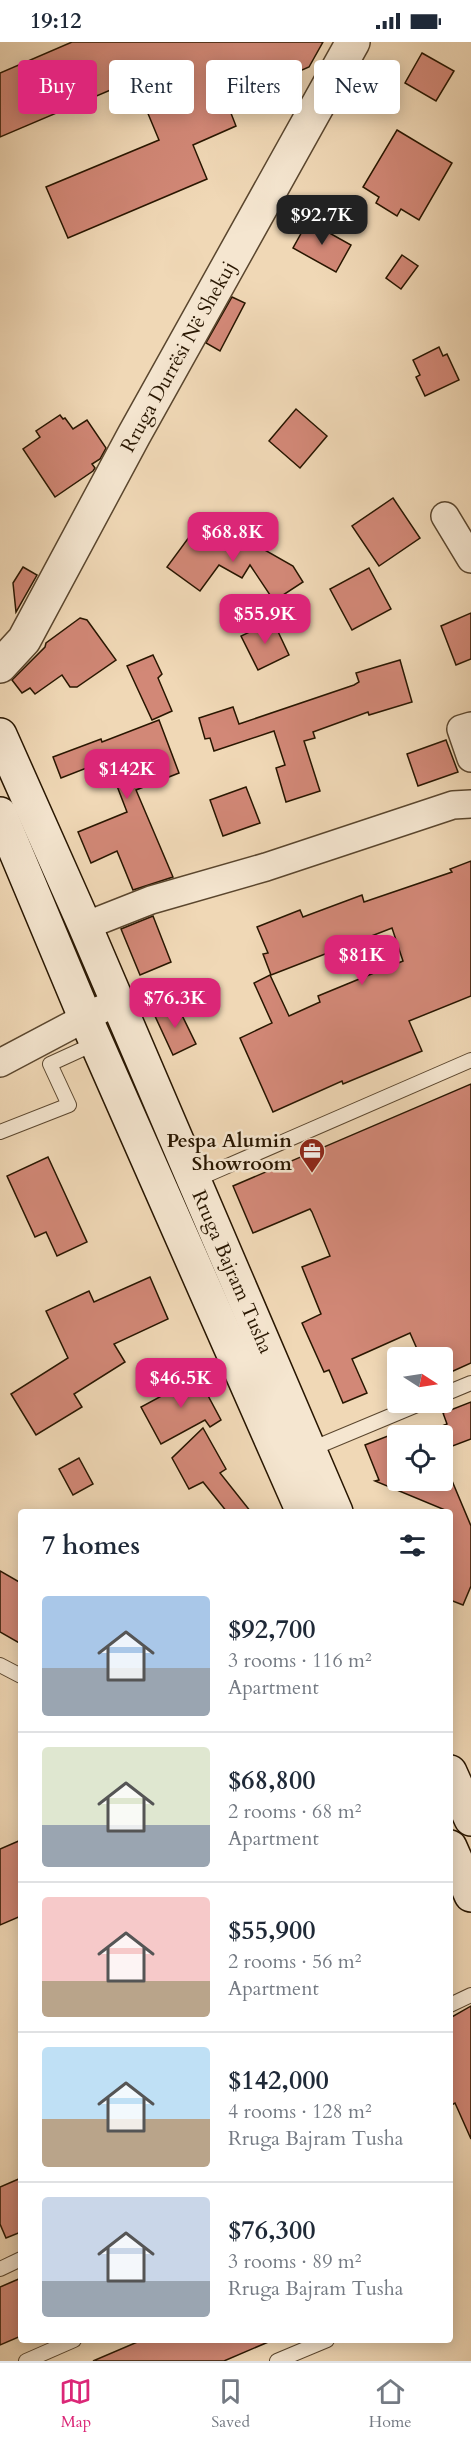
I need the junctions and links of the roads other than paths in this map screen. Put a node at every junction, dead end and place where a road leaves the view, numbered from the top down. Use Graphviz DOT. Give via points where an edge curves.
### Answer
graph roads {
  1 [pos="353,42"];
  2 [pos="445,516"];
  3 [pos="471,560"];
  4 [pos="0,666"];
  5 [pos="471,726"];
  6 [pos="0,735"];
  7 [pos="471,758"];
  8 [pos="471,804"];
  9 [pos="2,825"];
  10 [pos="85,926"];
  11 [pos="116,1002"];
  12 [pos="92,1030"];
  13 [pos="471,1060"];
  14 [pos="0,1063"];
  15 [pos="0,1132"];
  16 [pos="193,1181"];
  17 [pos="471,1383"];
  18 [pos="453,1390"];
  19 [pos="398,1413"];
  20 [pos="309,1450"];
  21 [pos="302,1509"];
  22 [pos="335,1509"];
  23 [pos="0,1665"];
  24 [pos="18,1674"];
  25 [pos="453,1779"];
  26 [pos="471,1819"];
  27 [pos="453,1854"];
  28 [pos="471,1895"];
  29 [pos="471,1995"];
  30 [pos="453,2004"];
  31 [pos="18,2260"];
  32 [pos="0,2269"];
  33 [pos="67,2343"];
  34 [pos="320,2343"];
  35 [pos="26,2361"];
  36 [pos="277,2361"];
  1 -- 4 [label="main road, Rruga Durrësi Në Shekuj" via="24,640"];
  2 -- 3 [label="street"];
  5 -- 7 [label="street" via="461,729"];
  6 -- 10 [label="main road, Rruga Bajram Tusha"];
  8 -- 10 [label="street" via="453,806 151,900"];
  9 -- 12 [label="main road, Rruga Bajram Tusha"];
  10 -- 11 [label="main road, Rruga Bajram Tusha"];
  11 -- 12 [label="street"];
  11 -- 16 [label="main road, Rruga Bajram Tusha"];
  12 -- 14 [label="street"];
  12 -- 15 [label="lane" via="50,1064 69,1105"];
  12 -- 21 [label="main road, Rruga Bajram Tusha"];
  13 -- 16 [label="lane"];
  16 -- 20 [label="main road, Rruga Bajram Tusha"];
  17 -- 18 [label="lane"];
  19 -- 20 [label="lane"];
  20 -- 22 [label="main road, Rruga Bajram Tusha"];
  23 -- 24 [label="lane"];
  25 -- 26 [label="main road"];
  27 -- 28 [label="main road"];
  29 -- 30 [label="lane"];
  31 -- 32 [label="lane"];
  33 -- 35 [label="lane"];
  34 -- 36 [label="lane"];
}
